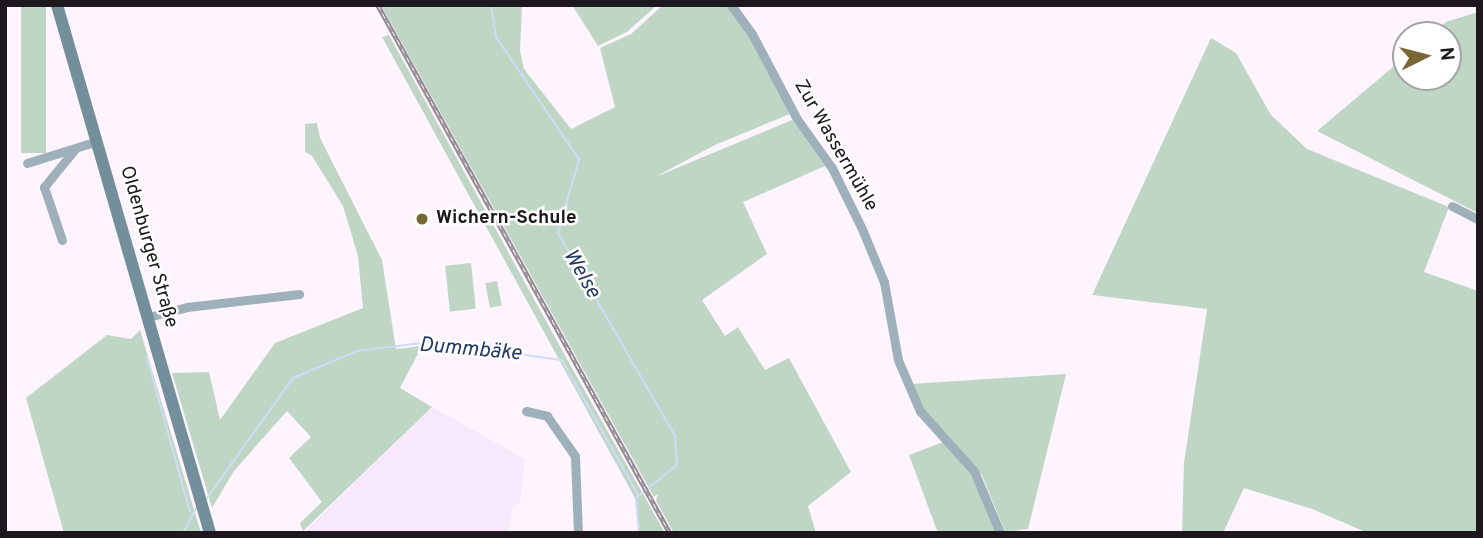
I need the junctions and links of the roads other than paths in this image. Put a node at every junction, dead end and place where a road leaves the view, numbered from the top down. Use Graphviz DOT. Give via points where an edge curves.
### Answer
graph roads {
  1 [pos="731,5"];
  2 [pos="61,6"];
  3 [pos="97,141"];
  4 [pos="75,149"];
  5 [pos="27,163"];
  6 [pos="1452,206"];
  7 [pos="1478,219"];
  8 [pos="62,240"];
  9 [pos="299,294"];
  10 [pos="148,317"];
  11 [pos="526,411"];
  12 [pos="210,533"];
  13 [pos="578,533"];
  14 [pos="1000,533"];
  1 -- 14 [label="street, Zur Wassermühle" via="752,34 797,119 832,168 862,229 884,282 907,386 920,411 974,471"];
  2 -- 3 [label="main road, Oldenburger Straße"];
  3 -- 4 [label="street"];
  3 -- 10 [label="main road, Oldenburger Straße"];
  4 -- 5 [label="street"];
  4 -- 8 [label="street" via="44,187"];
  6 -- 7 [label="street"];
  9 -- 10 [label="street" via="187,307"];
  10 -- 12 [label="main road, Oldenburger Straße"];
  11 -- 13 [label="street" via="547,416 570,444 577,469"];
}
